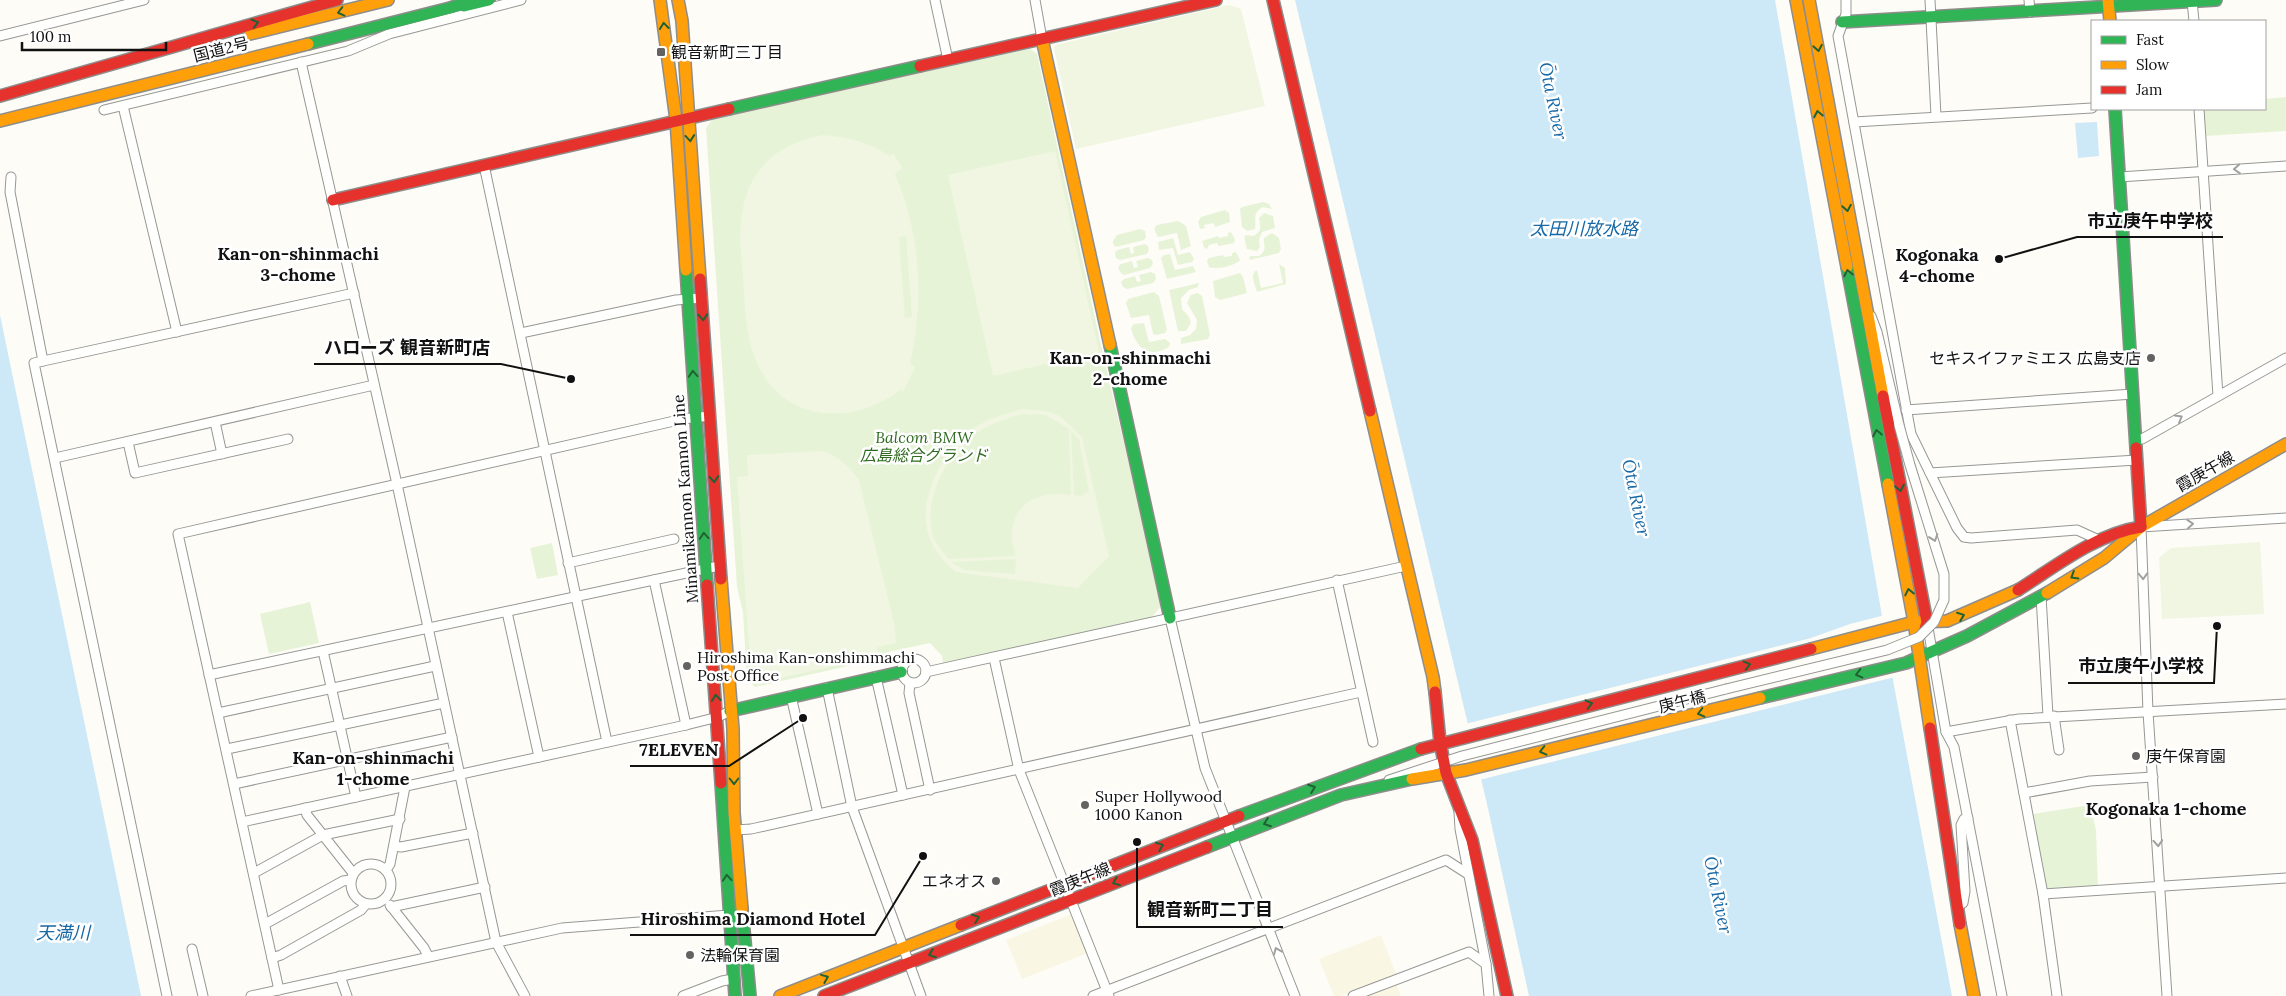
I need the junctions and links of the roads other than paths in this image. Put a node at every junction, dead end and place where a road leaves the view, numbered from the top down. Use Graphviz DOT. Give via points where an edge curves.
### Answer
graph roads {
  1 [pos="144,0"];
  2 [pos="337,0"];
  3 [pos="388,0"];
  4 [pos="473,0"];
  5 [pos="489,0"];
  6 [pos="521,0"];
  7 [pos="660,0"];
  8 [pos="678,0"];
  9 [pos="935,0"];
  10 [pos="1035,0"];
  11 [pos="1216,0"];
  12 [pos="1273,0"];
  13 [pos="1796,0"];
  14 [pos="1809,0"];
  15 [pos="1846,0"];
  16 [pos="1930,0"];
  17 [pos="2216,0"];
  18 [pos="2192,1"];
  19 [pos="2109,3"];
  20 [pos="2030,6"];
  21 [pos="450,8"];
  22 [pos="1930,18"];
  23 [pos="2110,20"];
  24 [pos="2194,20"];
  25 [pos="1842,22"];
  26 [pos="0,36"];
  27 [pos="1042,39"];
  28 [pos="948,60"];
  29 [pos="301,62"];
  30 [pos="57,81"];
  31 [pos="0,96"];
  32 [pos="123,106"];
  33 [pos="2091,108"];
  34 [pos="104,110"];
  35 [pos="2115,110"];
  36 [pos="2200,110"];
  37 [pos="1936,116"];
  38 [pos="689,118"];
  39 [pos="676,120"];
  40 [pos="0,121"];
  41 [pos="1854,122"];
  42 [pos="484,165"];
  43 [pos="2286,166"];
  44 [pos="2204,172"];
  45 [pos="11,177"];
  46 [pos="2119,177"];
  47 [pos="333,200"];
  48 [pos="354,293"];
  49 [pos="1863,295"];
  50 [pos="687,298"];
  51 [pos="702,298"];
  52 [pos="177,332"];
  53 [pos="521,333"];
  54 [pos="2286,358"];
  55 [pos="43,361"];
  56 [pos="374,385"];
  57 [pos="2134,394"];
  58 [pos="2218,396"];
  59 [pos="1906,410"];
  60 [pos="710,416"];
  61 [pos="696,418"];
  62 [pos="214,422"];
  63 [pos="288,439"];
  64 [pos="2136,439"];
  65 [pos="128,442"];
  66 [pos="2286,444"];
  67 [pos="545,450"];
  68 [pos="222,454"];
  69 [pos="55,458"];
  70 [pos="2137,460"];
  71 [pos="1930,473"];
  72 [pos="397,484"];
  73 [pos="2286,518"];
  74 [pos="2141,527"];
  75 [pos="674,540"];
  76 [pos="2099,540"];
  77 [pos="568,563"];
  78 [pos="719,566"];
  79 [pos="1406,566"];
  80 [pos="706,568"];
  81 [pos="654,580"];
  82 [pos="1337,580"];
  83 [pos="2041,596"];
  84 [pos="575,597"];
  85 [pos="507,612"];
  86 [pos="1170,618"];
  87 [pos="1914,622"];
  88 [pos="1927,622"];
  89 [pos="428,629"];
  90 [pos="323,651"];
  91 [pos="1931,653"];
  92 [pos="994,658"];
  93 [pos="1920,658"];
  94 [pos="435,666"];
  95 [pos="901,672"];
  96 [pos="926,672"];
  97 [pos="209,675"];
  98 [pos="876,677"];
  99 [pos="910,683"];
  100 [pos="827,688"];
  101 [pos="332,690"];
  102 [pos="1361,692"];
  103 [pos="791,696"];
  104 [pos="444,703"];
  105 [pos="2286,704"];
  106 [pos="730,711"];
  107 [pos="2148,712"];
  108 [pos="218,713"];
  109 [pos="2051,716"];
  110 [pos="718,717"];
  111 [pos="2010,720"];
  112 [pos="340,725"];
  113 [pos="686,725"];
  114 [pos="1195,731"];
  115 [pos="1946,732"];
  116 [pos="452,737"];
  117 [pos="608,742"];
  118 [pos="1373,742"];
  119 [pos="1440,742"];
  120 [pos="226,750"];
  121 [pos="2059,750"];
  122 [pos="540,757"];
  123 [pos="347,760"];
  124 [pos="1445,767"];
  125 [pos="1020,770"];
  126 [pos="1466,770"];
  127 [pos="460,775"];
  128 [pos="2153,777"];
  129 [pos="234,784"];
  130 [pos="405,787"];
  131 [pos="930,790"];
  132 [pos="2024,793"];
  133 [pos="903,795"];
  134 [pos="356,797"];
  135 [pos="852,807"];
  136 [pos="1459,807"];
  137 [pos="305,808"];
  138 [pos="818,814"];
  139 [pos="1968,818"];
  140 [pos="400,819"];
  141 [pos="1226,821"];
  142 [pos="242,822"];
  143 [pos="736,830"];
  144 [pos="473,833"];
  145 [pos="323,835"];
  146 [pos="1232,836"];
  147 [pos="394,846"];
  148 [pos="386,870"];
  149 [pos="254,874"];
  150 [pos="1468,874"];
  151 [pos="352,877"];
  152 [pos="2286,878"];
  153 [pos="1065,883"];
  154 [pos="2160,886"];
  155 [pos="485,887"];
  156 [pos="2043,894"];
  157 [pos="385,898"];
  158 [pos="1072,900"];
  159 [pos="366,904"];
  160 [pos="1957,906"];
  161 [pos="391,907"];
  162 [pos="729,915"];
  163 [pos="265,924"];
  164 [pos="1268,929"];
  165 [pos="496,942"];
  166 [pos="902,947"];
  167 [pos="192,949"];
  168 [pos="428,956"];
  169 [pos="272,958"];
  170 [pos="908,964"];
  171 [pos="1486,964"];
  172 [pos="340,976"];
  173 [pos="733,979"];
  174 [pos="279,990"];
  175 [pos="841,993"];
  176 [pos="1108,993"];
  177 [pos="1505,993"];
  178 [pos="167,996"];
  179 [pos="203,996"];
  180 [pos="251,996"];
  181 [pos="347,996"];
  182 [pos="524,996"];
  183 [pos="683,996"];
  184 [pos="735,996"];
  185 [pos="750,996"];
  186 [pos="780,996"];
  187 [pos="824,996"];
  188 [pos="921,996"];
  189 [pos="1093,996"];
  190 [pos="1295,996"];
  191 [pos="1353,996"];
  192 [pos="1489,996"];
  193 [pos="1974,996"];
  194 [pos="2002,996"];
  195 [pos="2057,996"];
  196 [pos="2167,996"];
  1 -- 26 [label="street"];
  30 -- 2 [label="main road, one-way"];
  3 -- 30 [label="main road, one-way"];
  4 -- 21 [label="main road, 国道2号"];
  5 -- 21 [label="main road, 国道2号"];
  6 -- 29 [label="street" via="389,34 348,51"];
  39 -- 7 [label="main road, Minamikannon Kannon Line, one-way"];
  8 -- 38 [label="main road, Minamikannon Kannon Line"];
  9 -- 28 [label="street"];
  10 -- 27 [label="street"];
  11 -- 27 [label="main road"];
  12 -- 79 [label="main road"];
  87 -- 13 [label="main road, one-way"];
  14 -- 49 [label="main road, one-way"];
  15 -- 25 [label="street" via="1846,14"];
  16 -- 22 [label="street"];
  17 -- 18 [label="main road"];
  18 -- 19 [label="main road"];
  18 -- 24 [label="street"];
  19 -- 20 [label="main road"];
  19 -- 23 [label="main road"];
  20 -- 22 [label="main road"];
  21 -- 40 [label="main road, 国道2号"];
  22 -- 25 [label="main road"];
  22 -- 37 [label="street"];
  25 -- 41 [label="street" via="1838,36"];
  27 -- 28 [label="main road"];
  27 -- 86 [label="main road"];
  28 -- 38 [label="main road"];
  29 -- 32 [label="street"];
  29 -- 47 [label="street"];
  30 -- 31 [label="main road"];
  32 -- 34 [label="street"];
  32 -- 52 [label="street"];
  33 -- 37 [label="street"];
  35 -- 46 [label="main road"];
  36 -- 44 [label="street"];
  37 -- 41 [label="street"];
  38 -- 39 [label="main road"];
  38 -- 51 [label="main road, Minamikannon Kannon Line, one-way"];
  39 -- 42 [label="main road"];
  39 -- 50 [label="main road, Minamikannon Kannon Line"];
  41 -- 59 [label="street"];
  42 -- 47 [label="main road"];
  42 -- 53 [label="street"];
  43 -- 44 [label="street, one-way"];
  44 -- 46 [label="street"];
  44 -- 58 [label="street"];
  45 -- 55 [label="street" via="10,192"];
  46 -- 57 [label="main road"];
  47 -- 48 [label="street"];
  48 -- 52 [label="street"];
  48 -- 56 [label="street"];
  49 -- 88 [label="main road, one-way"];
  49 -- 124 [label="street, one-way, bridge" via="1877,332 1910,465 1944,574 1946,587 1934,622 1919,637 1887,650 1462,756"];
  50 -- 51 [label="street"];
  50 -- 53 [label="street"];
  61 -- 50 [label="main road, Minamikannon Kannon Line, one-way"];
  51 -- 60 [label="main road, Minamikannon Kannon Line, one-way"];
  52 -- 55 [label="street"];
  53 -- 67 [label="street"];
  54 -- 58 [label="street"];
  55 -- 69 [label="street" via="34,363"];
  56 -- 62 [label="street"];
  56 -- 72 [label="street"];
  57 -- 59 [label="street"];
  57 -- 64 [label="main road"];
  64 -- 58 [label="street, one-way" via="2142,439"];
  59 -- 71 [label="street" via="1911,434"];
  60 -- 61 [label="street"];
  60 -- 78 [label="main road, Minamikannon Kannon Line, one-way"];
  61 -- 67 [label="street"];
  80 -- 61 [label="main road, Minamikannon Kannon Line, one-way"];
  62 -- 65 [label="street"];
  62 -- 68 [label="street"];
  63 -- 68 [label="street"];
  64 -- 70 [label="main road"];
  65 -- 68 [label="street" via="135,473"];
  65 -- 69 [label="street"];
  66 -- 74 [label="main road, 霞庚午線"];
  67 -- 72 [label="street"];
  67 -- 77 [label="street"];
  69 -- 178 [label="street"];
  70 -- 71 [label="street"];
  70 -- 74 [label="main road"];
  71 -- 76 [label="street" via="1964,536 2077,530"];
  72 -- 89 [label="street"];
  72 -- 97 [label="street" via="178,534"];
  74 -- 73 [label="street, one-way"];
  74 -- 76 [label="main road" via="2121,530"];
  74 -- 83 [label="main road, 庚午橋, one-way" via="2126,544"];
  74 -- 107 [label="street, one-way"];
  75 -- 77 [label="street"];
  88 -- 76 [label="main road, one-way" via="1947,621 2010,595"];
  77 -- 84 [label="street"];
  78 -- 80 [label="street"];
  78 -- 106 [label="main road, Minamikannon Kannon Line"];
  79 -- 82 [label="street"];
  79 -- 119 [label="main road" via="1432,678"];
  80 -- 81 [label="street"];
  110 -- 80 [label="main road, Minamikannon Kannon Line, one-way"];
  81 -- 84 [label="street"];
  81 -- 113 [label="street"];
  82 -- 86 [label="street"];
  82 -- 102 [label="street"];
  83 -- 91 [label="main road, 庚午橋"];
  83 -- 109 [label="street"];
  84 -- 85 [label="street"];
  84 -- 117 [label="street"];
  85 -- 89 [label="street"];
  85 -- 122 [label="street"];
  86 -- 92 [label="street"];
  86 -- 114 [label="street"];
  87 -- 88 [label="main road"];
  87 -- 93 [label="main road"];
  119 -- 87 [label="main road, one-way"];
  88 -- 91 [label="street"];
  88 -- 93 [label="main road"];
  89 -- 90 [label="street"];
  89 -- 94 [label="street"];
  90 -- 97 [label="street"];
  90 -- 101 [label="street"];
  91 -- 93 [label="main road, 庚午橋"];
  91 -- 115 [label="street"];
  92 -- 96 [label="street"];
  92 -- 125 [label="street"];
  93 -- 126 [label="main road, 庚午橋, one-way"];
  93 -- 160 [label="main road"];
  94 -- 101 [label="street"];
  94 -- 104 [label="street"];
  95 -- 96 [label="street" via="904,663 914,659 923,662"];
  95 -- 98 [label="main road"];
  95 -- 99 [label="street"];
  96 -- 99 [label="street" via="921,682"];
  97 -- 108 [label="street"];
  98 -- 100 [label="main road"];
  98 -- 133 [label="street"];
  99 -- 131 [label="street" via="908,692"];
  100 -- 103 [label="main road"];
  100 -- 135 [label="street"];
  101 -- 108 [label="street"];
  101 -- 112 [label="street"];
  102 -- 114 [label="street"];
  102 -- 118 [label="street"];
  103 -- 106 [label="main road"];
  103 -- 138 [label="street"];
  104 -- 112 [label="street"];
  104 -- 116 [label="street"];
  105 -- 107 [label="street"];
  106 -- 110 [label="street"];
  106 -- 143 [label="main road, Minamikannon Kannon Line, one-way" via="734,729"];
  107 -- 109 [label="street"];
  107 -- 128 [label="street"];
  108 -- 120 [label="street"];
  109 -- 111 [label="street"];
  109 -- 121 [label="street"];
  110 -- 113 [label="street"];
  162 -- 110 [label="main road, Minamikannon Kannon Line, one-way"];
  111 -- 115 [label="street"];
  111 -- 132 [label="street"];
  112 -- 120 [label="street"];
  112 -- 123 [label="street"];
  113 -- 117 [label="street"];
  114 -- 125 [label="street"];
  114 -- 141 [label="street" via="1205,768"];
  115 -- 139 [label="street" via="1954,747"];
  116 -- 123 [label="street"];
  116 -- 127 [label="street"];
  117 -- 122 [label="street"];
  119 -- 124 [label="main road"];
  141 -- 119 [label="main road, one-way"];
  120 -- 129 [label="street"];
  122 -- 127 [label="street"];
  123 -- 129 [label="street"];
  123 -- 134 [label="street"];
  124 -- 126 [label="main road, 霞庚午線"];
  124 -- 136 [label="main road"];
  124 -- 146 [label="main road, 霞庚午線, one-way" via="1341,795"];
  125 -- 131 [label="street"];
  125 -- 153 [label="street"];
  127 -- 130 [label="street"];
  127 -- 144 [label="street"];
  128 -- 132 [label="street" via="2090,781"];
  128 -- 154 [label="street, one-way"];
  129 -- 142 [label="street"];
  130 -- 134 [label="street"];
  130 -- 140 [label="street"];
  131 -- 133 [label="street"];
  132 -- 156 [label="street"];
  133 -- 135 [label="street"];
  134 -- 137 [label="street"];
  135 -- 138 [label="street"];
  135 -- 166 [label="street"];
  136 -- 150 [label="street"];
  136 -- 177 [label="main road" via="1472,840"];
  137 -- 142 [label="street"];
  137 -- 145 [label="street"];
  138 -- 143 [label="street"];
  139 -- 160 [label="street" via="1961,825 1965,891 1963,903"];
  139 -- 194 [label="street"];
  140 -- 145 [label="street"];
  140 -- 147 [label="street"];
  141 -- 146 [label="street"];
  153 -- 141 [label="main road, one-way"];
  142 -- 149 [label="street"];
  143 -- 185 [label="main road, Minamikannon Kannon Line"];
  144 -- 147 [label="street"];
  144 -- 155 [label="street"];
  145 -- 149 [label="street"];
  145 -- 151 [label="street"];
  146 -- 158 [label="main road, 霞庚午線, one-way"];
  146 -- 164 [label="street"];
  147 -- 148 [label="street"];
  148 -- 151 [label="street" via="368,863 358,868"];
  148 -- 157 [label="street" via="391,885"];
  149 -- 163 [label="street"];
  150 -- 164 [label="street" via="1446,860"];
  150 -- 171 [label="street"];
  151 -- 159 [label="street" via="352,893"];
  151 -- 163 [label="street"];
  152 -- 154 [label="street"];
  153 -- 158 [label="street"];
  166 -- 153 [label="main road, one-way"];
  154 -- 156 [label="street"];
  154 -- 196 [label="street"];
  155 -- 161 [label="street"];
  155 -- 165 [label="street"];
  156 -- 195 [label="street"];
  157 -- 159 [label="street"];
  157 -- 161 [label="street"];
  158 -- 170 [label="main road, 霞庚午線, one-way"];
  158 -- 176 [label="street"];
  159 -- 169 [label="street" via="361,910"];
  160 -- 193 [label="main road"];
  161 -- 168 [label="street"];
  162 -- 165 [label="street" via="562,928"];
  162 -- 173 [label="main road, Minamikannon Kannon Line"];
  163 -- 169 [label="street"];
  164 -- 176 [label="street"];
  190 -- 164 [label="street, one-way"];
  165 -- 168 [label="street"];
  165 -- 182 [label="street"];
  166 -- 170 [label="street"];
  186 -- 166 [label="main road, one-way"];
  167 -- 179 [label="street"];
  168 -- 172 [label="street"];
  169 -- 174 [label="street"];
  170 -- 175 [label="main road, 霞庚午線"];
  170 -- 188 [label="street"];
  171 -- 191 [label="street" via="1470,952"];
  171 -- 192 [label="street"];
  172 -- 174 [label="street"];
  172 -- 181 [label="street"];
  173 -- 183 [label="street"];
  173 -- 184 [label="main road, Minamikannon Kannon Line"];
  174 -- 180 [label="street"];
  175 -- 187 [label="main road, 霞庚午線"];
  176 -- 189 [label="street"];
}
